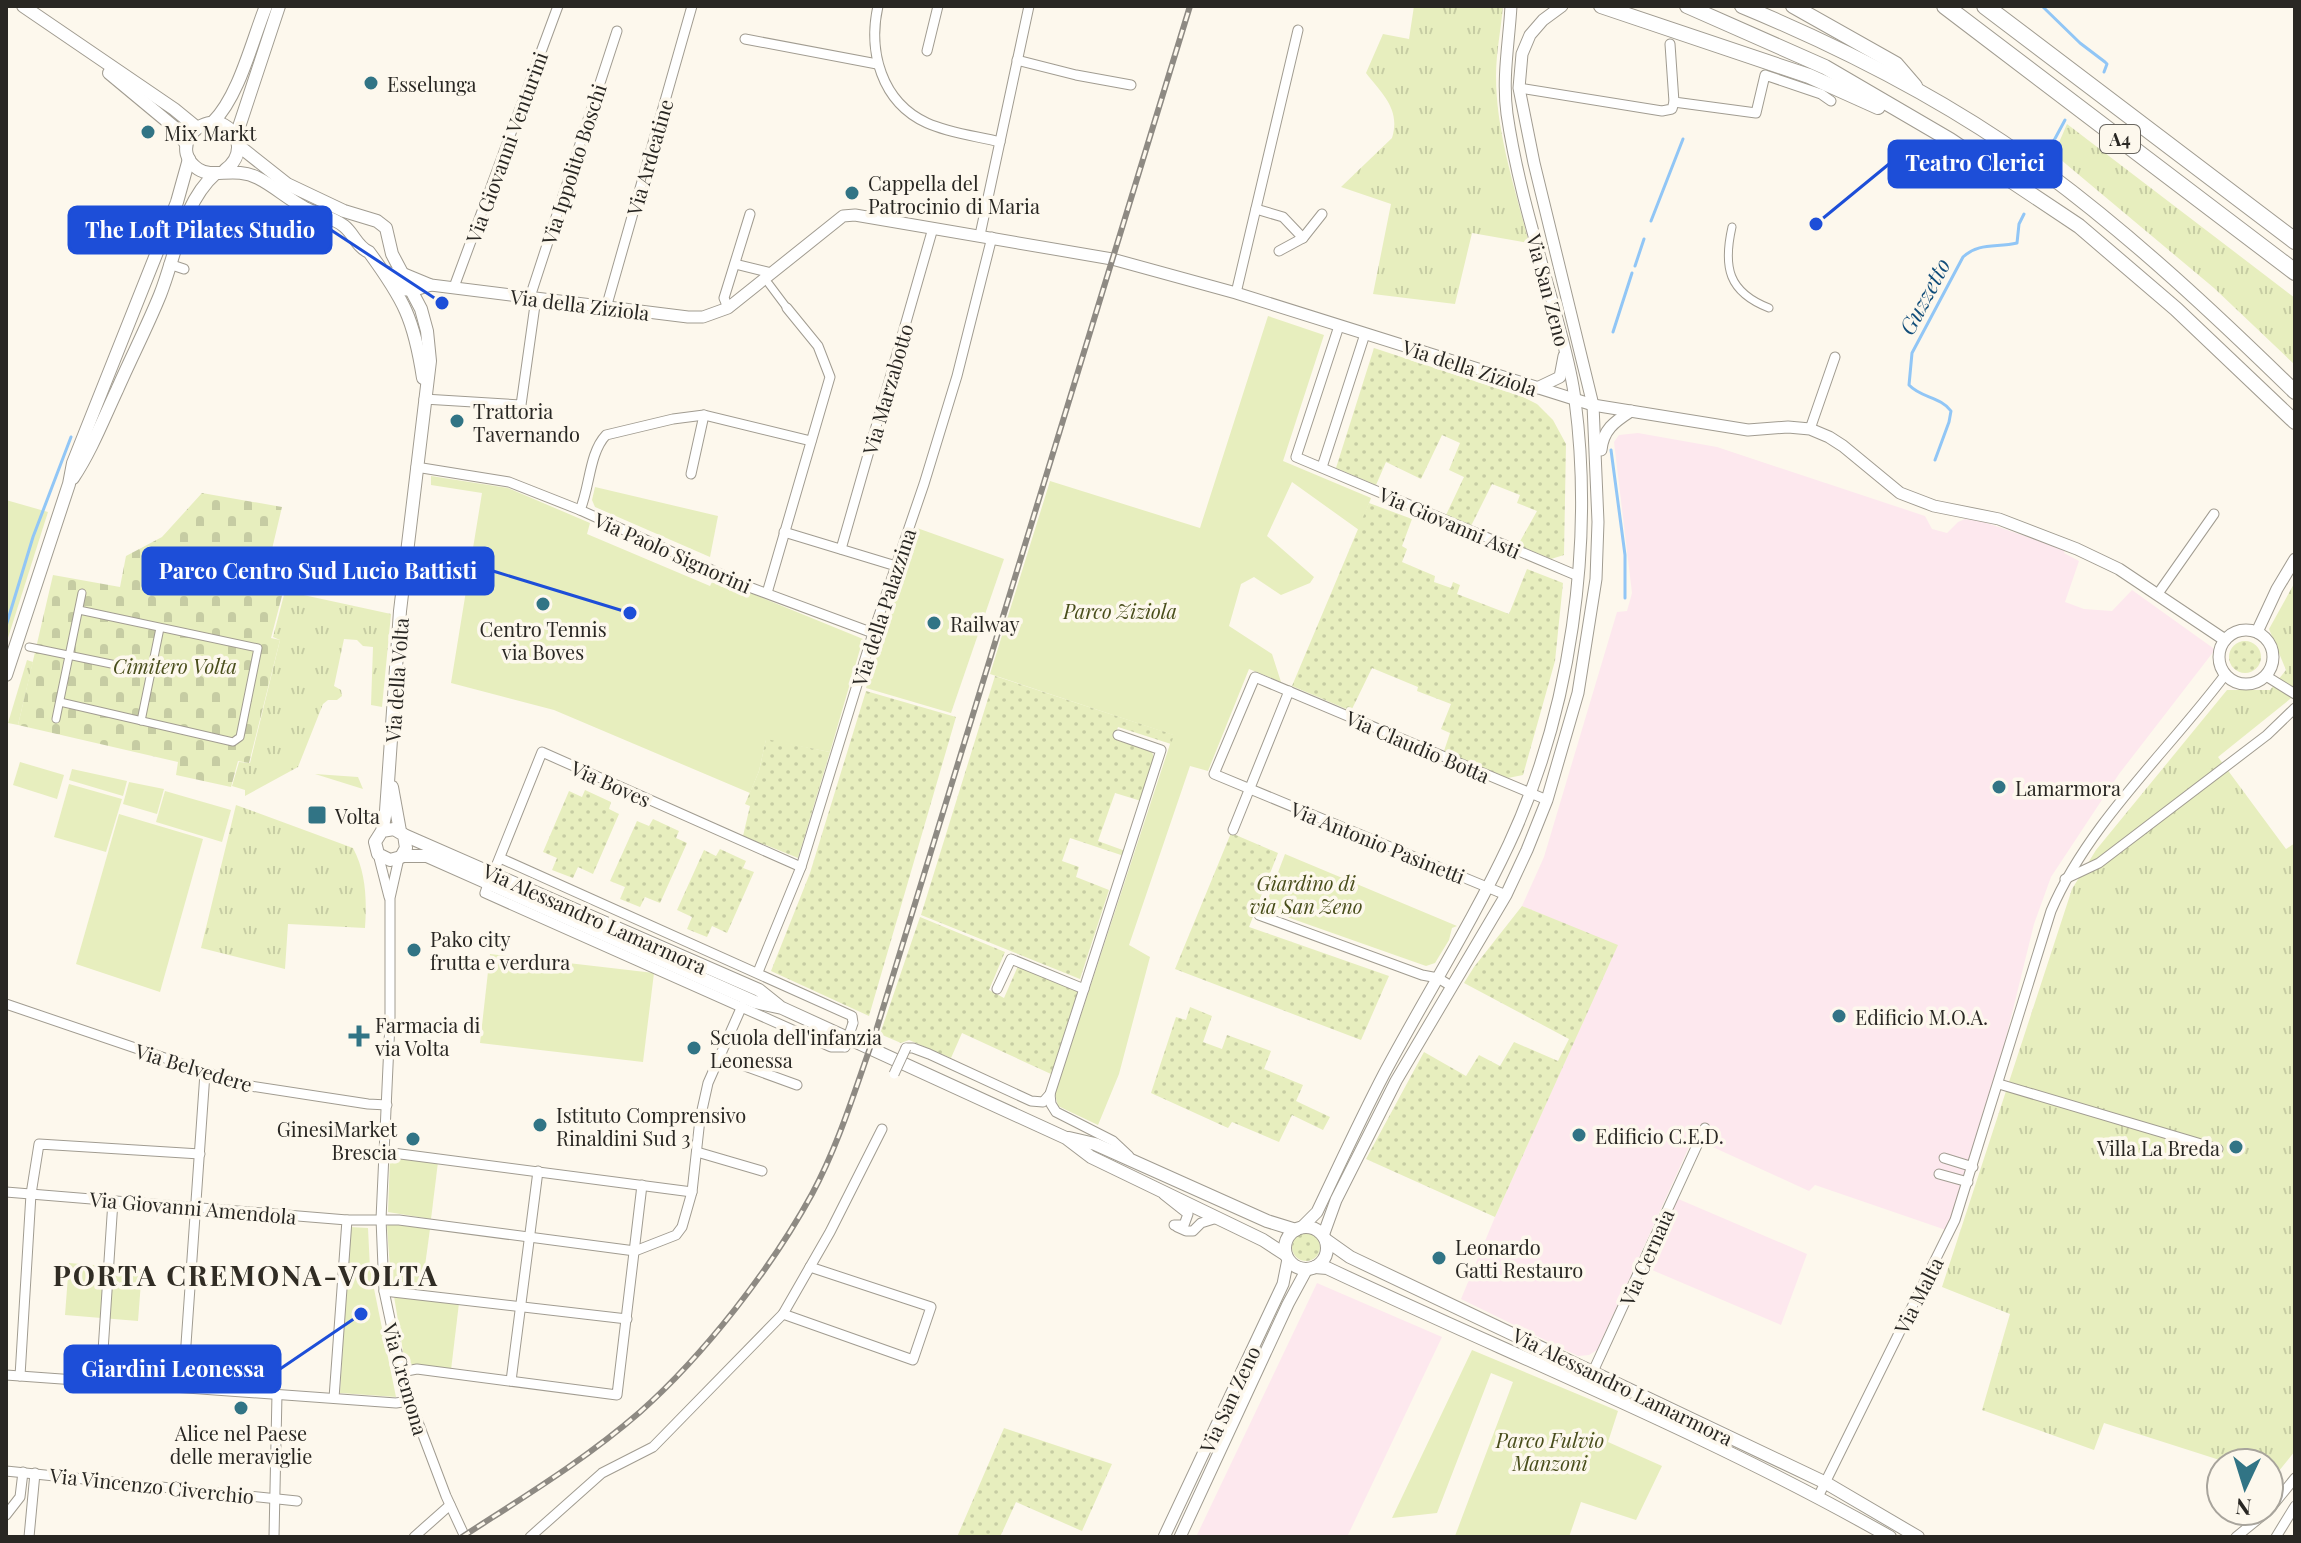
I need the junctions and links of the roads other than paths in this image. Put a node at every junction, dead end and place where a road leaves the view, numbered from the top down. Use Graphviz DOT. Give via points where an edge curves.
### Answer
graph roads {
  1 [pos="23,6"];
  2 [pos="266,6"];
  3 [pos="279,6"];
  4 [pos="558,6"];
  5 [pos="692,6"];
  6 [pos="878,6"];
  7 [pos="938,6"];
  8 [pos="1029,6"];
  9 [pos="1511,6"];
  10 [pos="1562,6"];
  11 [pos="1601,6"];
  12 [pos="1687,6"];
  13 [pos="1742,6"];
  14 [pos="1793,6"];
  15 [pos="1945,6"];
  16 [pos="1985,6"];
  17 [pos="1298,30"];
  18 [pos="617,31"];
  19 [pos="745,39"];
  20 [pos="1670,44"];
  21 [pos="927,51"];
  22 [pos="90,52"];
  23 [pos="1017,60"];
  24 [pos="877,64"];
  25 [pos="1131,85"];
  26 [pos="1519,88"];
  27 [pos="1921,92"];
  28 [pos="1831,101"];
  29 [pos="1674,102"];
  30 [pos="213,122"];
  31 [pos="1919,122"];
  32 [pos="196,127"];
  33 [pos="237,141"];
  34 [pos="1000,142"];
  35 [pos="186,144"];
  36 [pos="189,159"];
  37 [pos="221,172"];
  38 [pos="1256,209"];
  39 [pos="750,214"];
  40 [pos="1322,214"];
  41 [pos="370,221"];
  42 [pos="1732,227"];
  43 [pos="933,228"];
  44 [pos="986,236"];
  45 [pos="1303,238"];
  46 [pos="388,239"];
  47 [pos="357,240"];
  48 [pos="2295,241"];
  49 [pos="1279,251"];
  50 [pos="369,252"];
  51 [pos="169,264"];
  52 [pos="735,264"];
  53 [pos="184,269"];
  54 [pos="383,271"];
  55 [pos="2295,272"];
  56 [pos="402,273"];
  57 [pos="771,278"];
  58 [pos="431,285"];
  59 [pos="454,287"];
  60 [pos="412,290"];
  61 [pos="1236,293"];
  62 [pos="533,298"];
  63 [pos="606,308"];
  64 [pos="728,308"];
  65 [pos="787,308"];
  66 [pos="1769,308"];
  67 [pos="1339,326"];
  68 [pos="1365,334"];
  69 [pos="1564,347"];
  70 [pos="1835,357"];
  71 [pos="1536,388"];
  72 [pos="2295,392"];
  73 [pos="424,395"];
  74 [pos="1575,401"];
  75 [pos="1593,405"];
  76 [pos="1631,411"];
  77 [pos="704,415"];
  78 [pos="2295,422"];
  79 [pos="1810,429"];
  80 [pos="811,441"];
  81 [pos="416,467"];
  82 [pos="1322,467"];
  83 [pos="691,474"];
  84 [pos="69,484"];
  85 [pos="1597,498"];
  86 [pos="580,510"];
  87 [pos="2214,514"];
  88 [pos="784,532"];
  89 [pos="841,549"];
  90 [pos="2295,559"];
  91 [pos="896,566"];
  92 [pos="1578,576"];
  93 [pos="1596,579"];
  94 [pos="82,593"];
  95 [pos="767,593"];
  96 [pos="2157,595"];
  97 [pos="79,610"];
  98 [pos="160,628"];
  99 [pos="2257,632"];
  100 [pos="873,633"];
  101 [pos="2225,640"];
  102 [pos="29,647"];
  103 [pos="70,655"];
  104 [pos="121,666"];
  105 [pos="6,675"];
  106 [pos="2225,675"];
  107 [pos="2266,676"];
  108 [pos="1289,691"];
  109 [pos="2295,694"];
  110 [pos="60,702"];
  111 [pos="2295,708"];
  112 [pos="56,719"];
  113 [pos="141,721"];
  114 [pos="1118,735"];
  115 [pos="1214,774"];
  116 [pos="1250,789"];
  117 [pos="1529,793"];
  118 [pos="1547,800"];
  119 [pos="1233,830"];
  120 [pos="394,831"];
  121 [pos="378,854"];
  122 [pos="400,857"];
  123 [pos="500,858"];
  124 [pos="801,867"];
  125 [pos="490,879"];
  126 [pos="2065,879"];
  127 [pos="1487,887"];
  128 [pos="1506,895"];
  129 [pos="390,898"];
  130 [pos="1259,915"];
  131 [pos="758,972"];
  132 [pos="1438,978"];
  133 [pos="1451,986"];
  134 [pos="997,989"];
  135 [pos="1084,989"];
  136 [pos="6,1004"];
  137 [pos="742,1006"];
  138 [pos="390,1022"];
  139 [pos="720,1057"];
  140 [pos="205,1073"];
  141 [pos="894,1074"];
  142 [pos="1999,1084"];
  143 [pos="797,1085"];
  144 [pos="1050,1094"];
  145 [pos="387,1105"];
  146 [pos="1705,1128"];
  147 [pos="882,1129"];
  148 [pos="1066,1138"];
  149 [pos="2218,1149"];
  150 [pos="385,1152"];
  151 [pos="697,1152"];
  152 [pos="200,1154"];
  153 [pos="1944,1158"];
  154 [pos="1135,1161"];
  155 [pos="1973,1167"];
  156 [pos="538,1171"];
  157 [pos="762,1171"];
  158 [pos="1939,1174"];
  159 [pos="1968,1182"];
  160 [pos="642,1185"];
  161 [pos="6,1192"];
  162 [pos="692,1192"];
  163 [pos="1162,1193"];
  164 [pos="31,1194"];
  165 [pos="113,1201"];
  166 [pos="196,1207"];
  167 [pos="1218,1218"];
  168 [pos="381,1219"];
  169 [pos="347,1220"];
  170 [pos="1299,1229"];
  171 [pos="529,1238"];
  172 [pos="1324,1238"];
  173 [pos="635,1251"];
  174 [pos="1287,1257"];
  175 [pos="810,1267"];
  176 [pos="1311,1268"];
  177 [pos="384,1291"];
  178 [pos="520,1305"];
  179 [pos="783,1314"];
  180 [pos="627,1319"];
  181 [pos="1593,1371"];
  182 [pos="401,1372"];
  183 [pos="6,1375"];
  184 [pos="20,1376"];
  185 [pos="101,1381"];
  186 [pos="511,1381"];
  187 [pos="1586,1385"];
  188 [pos="183,1387"];
  189 [pos="277,1394"];
  190 [pos="334,1398"];
  191 [pos="409,1401"];
  192 [pos="6,1471"];
  193 [pos="23,1472"];
  194 [pos="35,1473"];
  195 [pos="1826,1483"];
  196 [pos="1818,1497"];
  197 [pos="276,1498"];
  198 [pos="297,1501"];
  199 [pos="450,1505"];
  200 [pos="2295,1506"];
  201 [pos="6,1515"];
  202 [pos="29,1537"];
  203 [pos="274,1537"];
  204 [pos="414,1537"];
  205 [pos="465,1537"];
  206 [pos="530,1537"];
  207 [pos="1164,1537"];
  208 [pos="1180,1537"];
  209 [pos="1890,1537"];
  210 [pos="1918,1537"];
  211 [pos="2276,1537"];
  1 -- 22 [label="main road"];
  2 -- 30 [label="main road" via="224,111"];
  3 -- 33 [label="main road"];
  4 -- 59 [label="street, Via Giovanni Venturini"];
  5 -- 63 [label="street, Via Ardeatine"];
  6 -- 24 [label="street" via="873,36"];
  7 -- 21 [label="street"];
  8 -- 23 [label="street, Via della Palazzina"];
  9 -- 69 [label="street, Via San Zeno" via="1506,113"];
  10 -- 26 [label="street, Via San Zeno" via="1530,35"];
  11 -- 31 [label="highway" via="1809,76"];
  12 -- 31 [label="highway" via="1825,67"];
  13 -- 27 [label="highway"];
  14 -- 27 [label="highway" via="1896,64"];
  15 -- 55 [label="highway, A4"];
  16 -- 48 [label="highway, A4"];
  17 -- 38 [label="street"];
  18 -- 62 [label="street, Via Ippolito Boschi"];
  19 -- 24 [label="street"];
  20 -- 29 [label="street"];
  22 -- 32 [label="main road"];
  22 -- 35 [label="main road"];
  23 -- 25 [label="street"];
  23 -- 34 [label="street, Via della Palazzina"];
  24 -- 34 [label="street" via="886,85 912,114"];
  26 -- 29 [label="street" via="1662,111 1672,109"];
  26 -- 75 [label="street, Via San Zeno"];
  27 -- 72 [label="highway" via="2075,195 2189,290"];
  28 -- 29 [label="street" via="1765,75 1756,113"];
  30 -- 32 [label="main road"];
  30 -- 33 [label="main road, Via della Volta" via="226,126"];
  31 -- 78 [label="highway" via="2079,226"];
  32 -- 35 [label="main road"];
  33 -- 37 [label="main road" via="234,163"];
  33 -- 41 [label="main road, Via della Volta" via="287,184"];
  34 -- 44 [label="street, Via della Palazzina"];
  35 -- 36 [label="main road"];
  36 -- 37 [label="main road, Via della Volta" via="203,172"];
  36 -- 84 [label="main road"];
  37 -- 47 [label="main road, Via della Volta" via="257,177 293,202 338,222"];
  37 -- 51 [label="main road" via="205,183"];
  38 -- 45 [label="street" via="1283,217"];
  38 -- 61 [label="street"];
  39 -- 52 [label="street"];
  40 -- 45 [label="street"];
  41 -- 46 [label="main road, Via della Volta" via="386,228"];
  41 -- 47 [label="main road" via="358,230"];
  42 -- 66 [label="street" via="1726,253 1733,279 1752,302"];
  43 -- 44 [label="street, Via della Ziziola"];
  43 -- 57 [label="street, Via della Ziziola" via="843,216"];
  43 -- 89 [label="street, Via Marzabotto"];
  44 -- 61 [label="street, Via della Ziziola" via="1112,259"];
  44 -- 91 [label="street, Via della Palazzina" via="957,376"];
  45 -- 49 [label="street"];
  46 -- 50 [label="main road" via="379,251"];
  46 -- 56 [label="main road, Via della Volta"];
  47 -- 50 [label="main road, Via della Volta"];
  50 -- 54 [label="main road, Via della Volta"];
  51 -- 53 [label="street"];
  51 -- 84 [label="main road" via="160,295"];
  52 -- 57 [label="street"];
  52 -- 64 [label="street" via="724,298"];
  54 -- 60 [label="street"];
  54 -- 73 [label="main road, Via della Volta" via="407,309"];
  56 -- 58 [label="street"];
  56 -- 60 [label="main road, Via della Volta"];
  57 -- 64 [label="street, Via della Ziziola"];
  57 -- 65 [label="street, Via Paolo Signorini"];
  58 -- 59 [label="street, Via della Ziziola"];
  58 -- 60 [label="street"];
  59 -- 62 [label="street, Via della Ziziola"];
  60 -- 73 [label="main road, Via della Volta" via="429,342"];
  61 -- 67 [label="street, Via della Ziziola"];
  62 -- 63 [label="street, Via della Ziziola"];
  62 -- 73 [label="street, Via Ippolito Boschi" via="521,405"];
  63 -- 64 [label="street, Via della Ziziola" via="688,317"];
  65 -- 80 [label="street, Via Paolo Signorini" via="818,346 830,377"];
  67 -- 68 [label="street, Via della Ziziola"];
  67 -- 82 [label="street, Via Giovanni Asti" via="1296,457"];
  68 -- 71 [label="street, Via della Ziziola"];
  68 -- 82 [label="street"];
  69 -- 71 [label="street" via="1560,377"];
  69 -- 74 [label="street, Via San Zeno"];
  70 -- 79 [label="street"];
  71 -- 74 [label="street, Via della Ziziola"];
  73 -- 81 [label="main road, Via della Volta"];
  74 -- 75 [label="street, Via della Ziziola"];
  74 -- 92 [label="street, Via San Zeno"];
  75 -- 76 [label="street, Via della Ziziola"];
  75 -- 85 [label="street, Via San Zeno"];
  76 -- 79 [label="street, Via della Ziziola" via="1748,430"];
  76 -- 85 [label="street" via="1602,437"];
  77 -- 80 [label="street, Via Paolo Signorini"];
  77 -- 83 [label="street"];
  77 -- 86 [label="street, Via Paolo Signorini" via="606,435 598,443"];
  79 -- 96 [label="street, Via della Ziziola" via="1843,446 1900,493 2038,532 2119,569"];
  80 -- 88 [label="street, Via Paolo Signorini"];
  81 -- 86 [label="street, Via Paolo Signorini" via="509,482"];
  81 -- 120 [label="main road, Via della Volta" via="400,611 390,777"];
  82 -- 92 [label="street, Via Giovanni Asti"];
  84 -- 105 [label="main road"];
  85 -- 93 [label="street, Via San Zeno"];
  86 -- 95 [label="street, Via Paolo Signorini"];
  87 -- 96 [label="street"];
  88 -- 89 [label="street"];
  88 -- 95 [label="street, Via Paolo Signorini"];
  89 -- 91 [label="street"];
  90 -- 99 [label="street"];
  91 -- 100 [label="street, Via della Palazzina"];
  92 -- 93 [label="street"];
  92 -- 117 [label="street, Via San Zeno" via="1560,688"];
  93 -- 118 [label="street, Via San Zeno" via="1578,693"];
  94 -- 97 [label="street"];
  95 -- 100 [label="street, Via Paolo Signorini"];
  96 -- 101 [label="street, Via della Ziziola"];
  97 -- 98 [label="street"];
  97 -- 103 [label="street"];
  98 -- 113 [label="street"];
  98 -- 113 [label="street" via="258,648 240,737 233,742"];
  99 -- 101 [label="street" via="2243,630"];
  99 -- 107 [label="street" via="2271,647"];
  100 -- 124 [label="street, Via della Palazzina"];
  101 -- 106 [label="street" via="2219,661"];
  102 -- 103 [label="street"];
  103 -- 104 [label="street"];
  103 -- 110 [label="street"];
  106 -- 107 [label="street" via="2245,684"];
  106 -- 126 [label="street, Via Malta"];
  107 -- 109 [label="street"];
  108 -- 115 [label="street, Via Claudio Botta" via="1255,677"];
  108 -- 116 [label="street"];
  108 -- 117 [label="street, Via Claudio Botta"];
  110 -- 112 [label="street"];
  110 -- 113 [label="street"];
  111 -- 126 [label="street" via="2099,863"];
  114 -- 135 [label="street" via="1161,750"];
  115 -- 116 [label="street, Via Antonio Pasinetti"];
  116 -- 119 [label="street"];
  116 -- 127 [label="street, Via Antonio Pasinetti"];
  117 -- 118 [label="street, Via Claudio Botta"];
  117 -- 127 [label="street, Via San Zeno"];
  118 -- 128 [label="street, Via San Zeno"];
  120 -- 121 [label="main road, Via della Volta" via="375,842"];
  120 -- 122 [label="main road, Via della Volta" via="406,848"];
  120 -- 125 [label="main road, Via Alessandro Lamarmora"];
  121 -- 122 [label="main road" via="390,860"];
  121 -- 129 [label="street, Via della Volta"];
  122 -- 125 [label="main road, Via Alessandro Lamarmora" via="427,856"];
  122 -- 129 [label="street, Via della Volta"];
  123 -- 124 [label="street, Via Boves" via="542,752"];
  123 -- 125 [label="street, Via Boves"];
  123 -- 131 [label="street, Via Alessandro Lamarmora"];
  124 -- 131 [label="street, Via della Palazzina"];
  125 -- 137 [label="street, Via Alessandro Lamarmora" via="485,893"];
  125 -- 148 [label="main road, Via Alessandro Lamarmora" via="759,990 782,1008"];
  126 -- 142 [label="street, Via Malta"];
  127 -- 128 [label="street, Via Antonio Pasinetti"];
  127 -- 132 [label="street, Via San Zeno"];
  128 -- 133 [label="street, Via San Zeno"];
  129 -- 138 [label="street, Via della Volta"];
  130 -- 132 [label="street"];
  131 -- 137 [label="street, Via Alessandro Lamarmora, bridge" via="852,1016 845,1047 831,1047"];
  132 -- 133 [label="street"];
  132 -- 170 [label="street, Via San Zeno" via="1317,1212"];
  133 -- 172 [label="street, Via San Zeno" via="1336,1200"];
  134 -- 135 [label="street" via="1011,959"];
  135 -- 144 [label="street"];
  136 -- 140 [label="street, Via Belvedere"];
  137 -- 139 [label="street"];
  138 -- 145 [label="street, Via Cremona"];
  139 -- 143 [label="street"];
  139 -- 151 [label="street" via="708,1083"];
  140 -- 145 [label="street, Via Belvedere" via="244,1085"];
  140 -- 152 [label="street"];
  141 -- 144 [label="street, bridge" via="906,1048 913,1048 1031,1101 1043,1102"];
  142 -- 149 [label="street"];
  142 -- 155 [label="street, Via Malta"];
  144 -- 154 [label="street, Via Alessandro Lamarmora" via="1056,1112 1113,1141"];
  145 -- 150 [label="street, Via Cremona"];
  146 -- 181 [label="street, Via Cernaia"];
  147 -- 175 [label="street"];
  148 -- 154 [label="main road, Via Alessandro Lamarmora"];
  148 -- 163 [label="main road, Via Alessandro Lamarmora" via="1091,1157"];
  150 -- 156 [label="street"];
  150 -- 168 [label="street, Via Cremona"];
  151 -- 157 [label="street"];
  151 -- 162 [label="street"];
  152 -- 164 [label="street" via="39,1144"];
  152 -- 166 [label="street"];
  153 -- 155 [label="street"];
  154 -- 170 [label="main road, Via Alessandro Lamarmora" via="1267,1221"];
  155 -- 159 [label="street, Via Malta"];
  156 -- 160 [label="street"];
  156 -- 171 [label="street"];
  158 -- 159 [label="street"];
  159 -- 195 [label="street, Via Malta" via="1947,1240"];
  160 -- 162 [label="street"];
  160 -- 173 [label="street"];
  161 -- 164 [label="street, Via Giovanni Amendola"];
  162 -- 173 [label="street" via="676,1235"];
  163 -- 167 [label="main road, Via Alessandro Lamarmora"];
  163 -- 167 [label="street, Via Alessandro Lamarmora" via="1188,1214 1184,1225 1174,1225 1186,1231"];
  164 -- 165 [label="street, Via Giovanni Amendola"];
  164 -- 184 [label="street"];
  165 -- 166 [label="street, Via Giovanni Amendola"];
  165 -- 185 [label="street"];
  166 -- 169 [label="street, Via Giovanni Amendola"];
  166 -- 188 [label="street"];
  167 -- 174 [label="main road, Via Alessandro Lamarmora"];
  168 -- 169 [label="street, Via Giovanni Amendola"];
  168 -- 171 [label="street, Via Giovanni Amendola"];
  168 -- 177 [label="street, Via Cremona"];
  169 -- 190 [label="street"];
  170 -- 172 [label="main road" via="1311,1228"];
  170 -- 174 [label="main road" via="1287,1241"];
  171 -- 173 [label="street, Via Giovanni Amendola"];
  171 -- 178 [label="street"];
  172 -- 176 [label="main road" via="1326,1253"];
  172 -- 181 [label="main road, Via Alessandro Lamarmora" via="1346,1255"];
  173 -- 180 [label="street"];
  174 -- 176 [label="main road" via="1296,1266"];
  174 -- 207 [label="street, Via San Zeno" via="1283,1284"];
  175 -- 179 [label="street"];
  175 -- 179 [label="street" via="931,1307 913,1360"];
  176 -- 187 [label="main road, Via Alessandro Lamarmora" via="1327,1268"];
  176 -- 208 [label="street, Via San Zeno" via="1288,1304"];
  177 -- 178 [label="street"];
  177 -- 182 [label="street, Via Cremona"];
  178 -- 180 [label="street"];
  178 -- 186 [label="street"];
  179 -- 206 [label="street" via="653,1447 602,1473"];
  180 -- 186 [label="street" via="617,1395"];
  181 -- 187 [label="street, Via Cernaia"];
  181 -- 195 [label="main road, Via Alessandro Lamarmora"];
  182 -- 186 [label="street" via="417,1369"];
  182 -- 191 [label="street, Via Cremona"];
  183 -- 184 [label="street"];
  184 -- 185 [label="street"];
  185 -- 188 [label="street"];
  187 -- 196 [label="main road, Via Alessandro Lamarmora"];
  188 -- 189 [label="street"];
  189 -- 190 [label="street"];
  189 -- 197 [label="street"];
  190 -- 191 [label="street"];
  191 -- 199 [label="street, Via Cremona"];
  192 -- 193 [label="street, Via Vincenzo Civerchio"];
  193 -- 194 [label="street, Via Vincenzo Civerchio"];
  193 -- 201 [label="street" via="20,1497"];
  194 -- 197 [label="street, Via Vincenzo Civerchio"];
  194 -- 202 [label="street"];
  195 -- 196 [label="street, Via Malta"];
  195 -- 210 [label="main road, Via Alessandro Lamarmora"];
  196 -- 209 [label="main road, Via Alessandro Lamarmora"];
  197 -- 198 [label="street, Via Vincenzo Civerchio"];
  197 -- 203 [label="street"];
  199 -- 204 [label="street"];
  199 -- 205 [label="street, Via Cremona"];
  200 -- 211 [label="street"];
}
